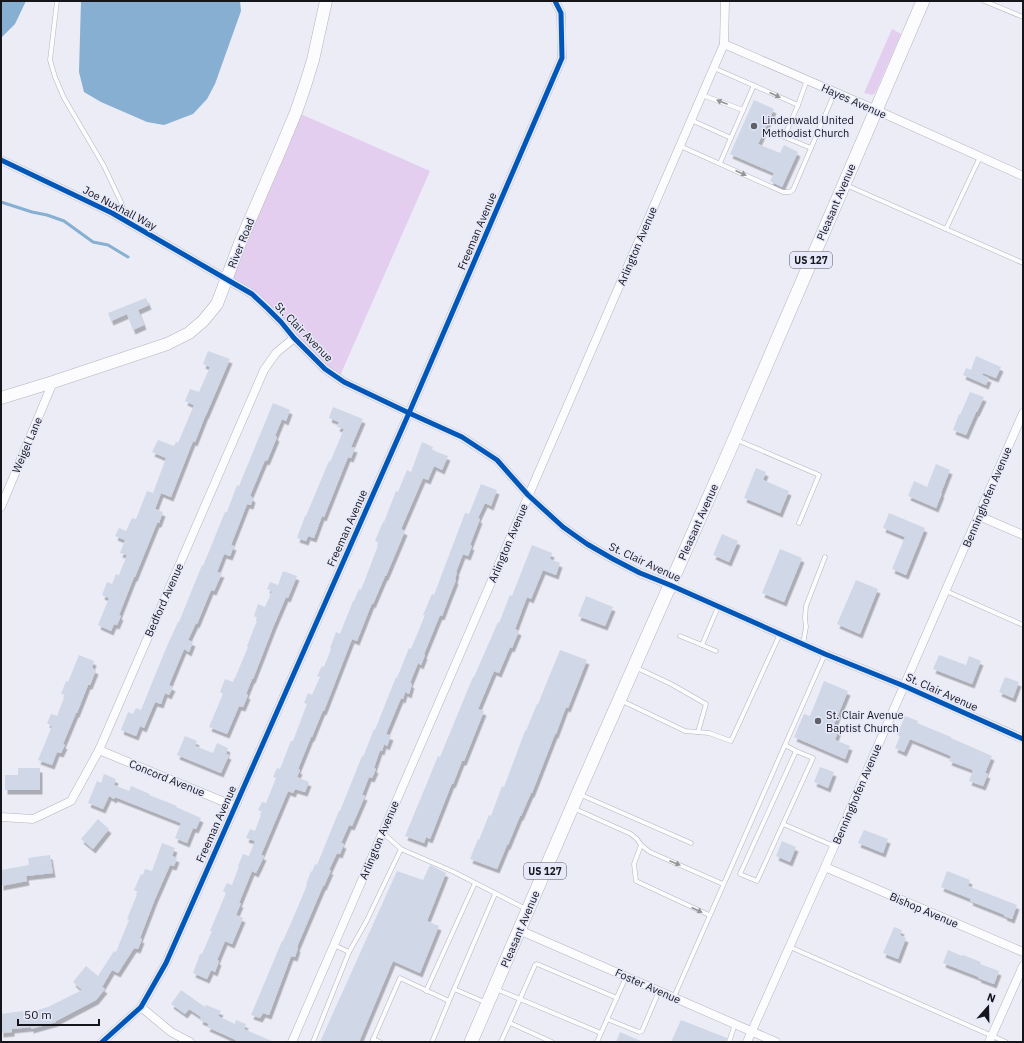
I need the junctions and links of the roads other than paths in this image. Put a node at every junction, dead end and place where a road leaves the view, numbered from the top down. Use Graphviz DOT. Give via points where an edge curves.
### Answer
graph roads {
  1 [pos="57,1"];
  2 [pos="326,1"];
  3 [pos="555,1"];
  4 [pos="725,1"];
  5 [pos="923,1"];
  6 [pos="984,1"];
  7 [pos="1023,17"];
  8 [pos="724,44"];
  9 [pos="714,68"];
  10 [pos="807,80"];
  11 [pos="754,85"];
  12 [pos="835,92"];
  13 [pos="702,94"];
  14 [pos="798,104"];
  15 [pos="743,110"];
  16 [pos="876,110"];
  17 [pos="691,120"];
  18 [pos="731,138"];
  19 [pos="680,145"];
  20 [pos="811,148"];
  21 [pos="980,157"];
  22 [pos="1,160"];
  23 [pos="720,164"];
  24 [pos="1023,176"];
  25 [pos="844,184"];
  26 [pos="126,220"];
  27 [pos="946,229"];
  28 [pos="1023,263"];
  29 [pos="227,279"];
  30 [pos="294,338"];
  31 [pos="53,382"];
  32 [pos="1,398"];
  33 [pos="409,413"];
  34 [pos="1023,413"];
  35 [pos="734,439"];
  36 [pos="528,495"];
  37 [pos="1,507"];
  38 [pos="979,516"];
  39 [pos="798,523"];
  40 [pos="1023,535"];
  41 [pos="825,557"];
  42 [pos="670,585"];
  43 [pos="946,591"];
  44 [pos="719,606"];
  45 [pos="1023,625"];
  46 [pos="780,634"];
  47 [pos="680,636"];
  48 [pos="803,644"];
  49 [pos="702,645"];
  50 [pos="716,651"];
  51 [pos="825,654"];
  52 [pos="634,666"];
  53 [pos="904,686"];
  54 [pos="620,700"];
  55 [pos="698,732"];
  56 [pos="1023,739"];
  57 [pos="785,744"];
  58 [pos="99,750"];
  59 [pos="796,751"];
  60 [pos="579,794"];
  61 [pos="234,806"];
  62 [pos="573,808"];
  63 [pos="1,817"];
  64 [pos="783,824"];
  65 [pos="382,833"];
  66 [pos="691,843"];
  67 [pos="641,845"];
  68 [pos="835,846"];
  69 [pos="401,849"];
  70 [pos="825,868"];
  71 [pos="474,883"];
  72 [pos="723,884"];
  73 [pos="495,894"];
  74 [pos="528,910"];
  75 [pos="709,915"];
  76 [pos="519,930"];
  77 [pos="334,945"];
  78 [pos="790,947"];
  79 [pos="349,952"];
  80 [pos="1023,952"];
  81 [pos="1023,966"];
  82 [pos="626,976"];
  83 [pos="494,988"];
  84 [pos="454,989"];
  85 [pos="426,991"];
  86 [pos="659,991"];
  87 [pos="674,997"];
  88 [pos="617,998"];
  89 [pos="520,999"];
  90 [pos="449,1001"];
  91 [pos="488,1003"];
  92 [pos="141,1007"];
  93 [pos="607,1019"];
  94 [pos="510,1023"];
  95 [pos="735,1024"];
  96 [pos="752,1031"];
  97 [pos="601,1033"];
  98 [pos="990,1039"];
  99 [pos="373,1040"];
  100 [pos="102,1042"];
  101 [pos="190,1042"];
  102 [pos="292,1042"];
  103 [pos="312,1042"];
  104 [pos="380,1042"];
  105 [pos="432,1042"];
  106 [pos="471,1042"];
  107 [pos="501,1042"];
  108 [pos="552,1042"];
  109 [pos="597,1042"];
  110 [pos="729,1042"];
  111 [pos="747,1042"];
  112 [pos="776,1042"];
  113 [pos="1006,1042"];
  1 -- 26 [label="lane" via="50,60 55,77 64,98 104,166 121,202"];
  2 -- 29 [label="street, River Road" via="305,86"];
  3 -- 33 [label="street, Freeman Avenue" via="561,13 562,58"];
  4 -- 8 [label="street"];
  5 -- 16 [label="main road, Pleasant Avenue / US 127"];
  6 -- 7 [label="lane"];
  8 -- 9 [label="street, Arlington Avenue"];
  8 -- 10 [label="street, Hayes Avenue"];
  9 -- 11 [label="lane"];
  9 -- 13 [label="street, Arlington Avenue"];
  10 -- 12 [label="street, Hayes Avenue"];
  10 -- 14 [label="lane"];
  11 -- 14 [label="lane, one-way"];
  11 -- 15 [label="lane"];
  12 -- 16 [label="street, Hayes Avenue"];
  12 -- 20 [label="lane"];
  15 -- 13 [label="lane, one-way"];
  13 -- 17 [label="street, Arlington Avenue"];
  14 -- 20 [label="lane" via="784,137"];
  15 -- 18 [label="lane"];
  16 -- 21 [label="street, Hayes Avenue"];
  16 -- 25 [label="main road, Pleasant Avenue / US 127"];
  17 -- 18 [label="lane"];
  17 -- 19 [label="street, Arlington Avenue"];
  18 -- 23 [label="lane"];
  19 -- 23 [label="lane"];
  19 -- 36 [label="street, Arlington Avenue"];
  23 -- 20 [label="lane, one-way" via="783,192 790,192"];
  21 -- 24 [label="street, Hayes Avenue"];
  21 -- 27 [label="lane"];
  22 -- 26 [label="street, Joe Nuxhall Way"];
  25 -- 27 [label="lane"];
  25 -- 35 [label="main road, Pleasant Avenue / US 127"];
  26 -- 29 [label="street, Joe Nuxhall Way"];
  27 -- 28 [label="lane"];
  29 -- 30 [label="street, St. Clair Avenue" via="252,294 282,322"];
  29 -- 31 [label="street, River Road" via="216,304 203,321 189,333 167,344"];
  30 -- 33 [label="street, St. Clair Avenue" via="326,369 344,382"];
  30 -- 58 [label="street, Bedford Avenue" via="276,353 264,370"];
  31 -- 32 [label="street, River Road"];
  31 -- 37 [label="street, Weigel Lane"];
  33 -- 36 [label="street, St. Clair Avenue" via="462,437 497,460"];
  33 -- 61 [label="street, Freeman Avenue"];
  34 -- 38 [label="street, Benninghofen Avenue"];
  35 -- 39 [label="lane" via="818,474"];
  35 -- 42 [label="main road, Pleasant Avenue / US 127"];
  36 -- 42 [label="street, St. Clair Avenue" via="563,527 587,544 628,567"];
  36 -- 65 [label="street, Arlington Avenue"];
  38 -- 40 [label="street"];
  38 -- 43 [label="street, Benninghofen Avenue"];
  41 -- 48 [label="lane" via="806,606"];
  42 -- 44 [label="street, St. Clair Avenue"];
  42 -- 52 [label="main road, Pleasant Avenue / US 127"];
  43 -- 45 [label="lane"];
  43 -- 53 [label="street, Benninghofen Avenue"];
  44 -- 46 [label="street, St. Clair Avenue"];
  44 -- 49 [label="lane"];
  46 -- 48 [label="street, St. Clair Avenue"];
  46 -- 55 [label="lane" via="731,742 709,733"];
  47 -- 49 [label="lane"];
  48 -- 51 [label="street, St. Clair Avenue"];
  49 -- 50 [label="lane"];
  51 -- 53 [label="street, St. Clair Avenue"];
  51 -- 57 [label="lane"];
  52 -- 54 [label="main road, Pleasant Avenue / US 127"];
  52 -- 55 [label="lane" via="706,704"];
  53 -- 56 [label="street, St. Clair Avenue"];
  53 -- 68 [label="street, Benninghofen Avenue"];
  54 -- 55 [label="lane" via="685,731"];
  54 -- 60 [label="main road, Pleasant Avenue / US 127"];
  57 -- 59 [label="lane"];
  57 -- 72 [label="lane"];
  58 -- 61 [label="street, Concord Avenue"];
  58 -- 63 [label="street, Bedford Avenue" via="71,801 33,819"];
  59 -- 64 [label="lane" via="813,758"];
  59 -- 64 [label="lane" via="740,874 757,881"];
  60 -- 62 [label="main road, Pleasant Avenue / US 127"];
  60 -- 66 [label="lane"];
  61 -- 92 [label="street, Freeman Avenue" via="166,963"];
  62 -- 67 [label="lane" via="630,834"];
  62 -- 74 [label="main road, Pleasant Avenue / US 127"];
  64 -- 68 [label="lane"];
  65 -- 69 [label="lane"];
  65 -- 77 [label="street, Arlington Avenue"];
  67 -- 72 [label="lane, one-way" via="650,852"];
  67 -- 75 [label="lane, one-way" via="634,864 636,881"];
  68 -- 70 [label="street, Benninghofen Avenue"];
  69 -- 71 [label="lane"];
  69 -- 79 [label="lane"];
  70 -- 78 [label="street, Benninghofen Avenue"];
  70 -- 80 [label="street, Bishop Avenue"];
  71 -- 73 [label="lane"];
  71 -- 85 [label="lane"];
  72 -- 75 [label="lane"];
  73 -- 74 [label="lane"];
  73 -- 84 [label="lane"];
  74 -- 76 [label="main road, Pleasant Avenue / US 127"];
  75 -- 87 [label="lane"];
  76 -- 82 [label="street, Foster Avenue"];
  76 -- 83 [label="main road, Pleasant Avenue / US 127"];
  77 -- 79 [label="lane"];
  77 -- 102 [label="street, Arlington Avenue"];
  78 -- 96 [label="street, Benninghofen Avenue"];
  78 -- 98 [label="lane"];
  79 -- 103 [label="lane"];
  81 -- 98 [label="street"];
  82 -- 86 [label="street, Foster Avenue"];
  82 -- 88 [label="lane"];
  83 -- 89 [label="lane"];
  83 -- 91 [label="main road, Pleasant Avenue / US 127"];
  84 -- 90 [label="lane"];
  84 -- 91 [label="lane"];
  85 -- 90 [label="lane"];
  85 -- 99 [label="lane" via="400,978"];
  86 -- 87 [label="street, Foster Avenue"];
  86 -- 93 [label="lane" via="642,1031"];
  87 -- 95 [label="street, Foster Avenue"];
  88 -- 89 [label="lane" via="537,964"];
  88 -- 93 [label="lane"];
  89 -- 94 [label="lane"];
  89 -- 97 [label="lane"];
  90 -- 105 [label="lane"];
  91 -- 106 [label="main road, Pleasant Avenue / US 127"];
  92 -- 100 [label="street, Freeman Avenue"];
  92 -- 101 [label="street" via="171,1032"];
  93 -- 97 [label="lane"];
  94 -- 107 [label="lane"];
  94 -- 108 [label="lane"];
  95 -- 96 [label="street, Foster Avenue"];
  95 -- 110 [label="lane"];
  96 -- 111 [label="street, Benninghofen Avenue"];
  96 -- 112 [label="street, Foster Avenue"];
  97 -- 109 [label="lane"];
  98 -- 113 [label="lane"];
  99 -- 104 [label="lane"];
}
